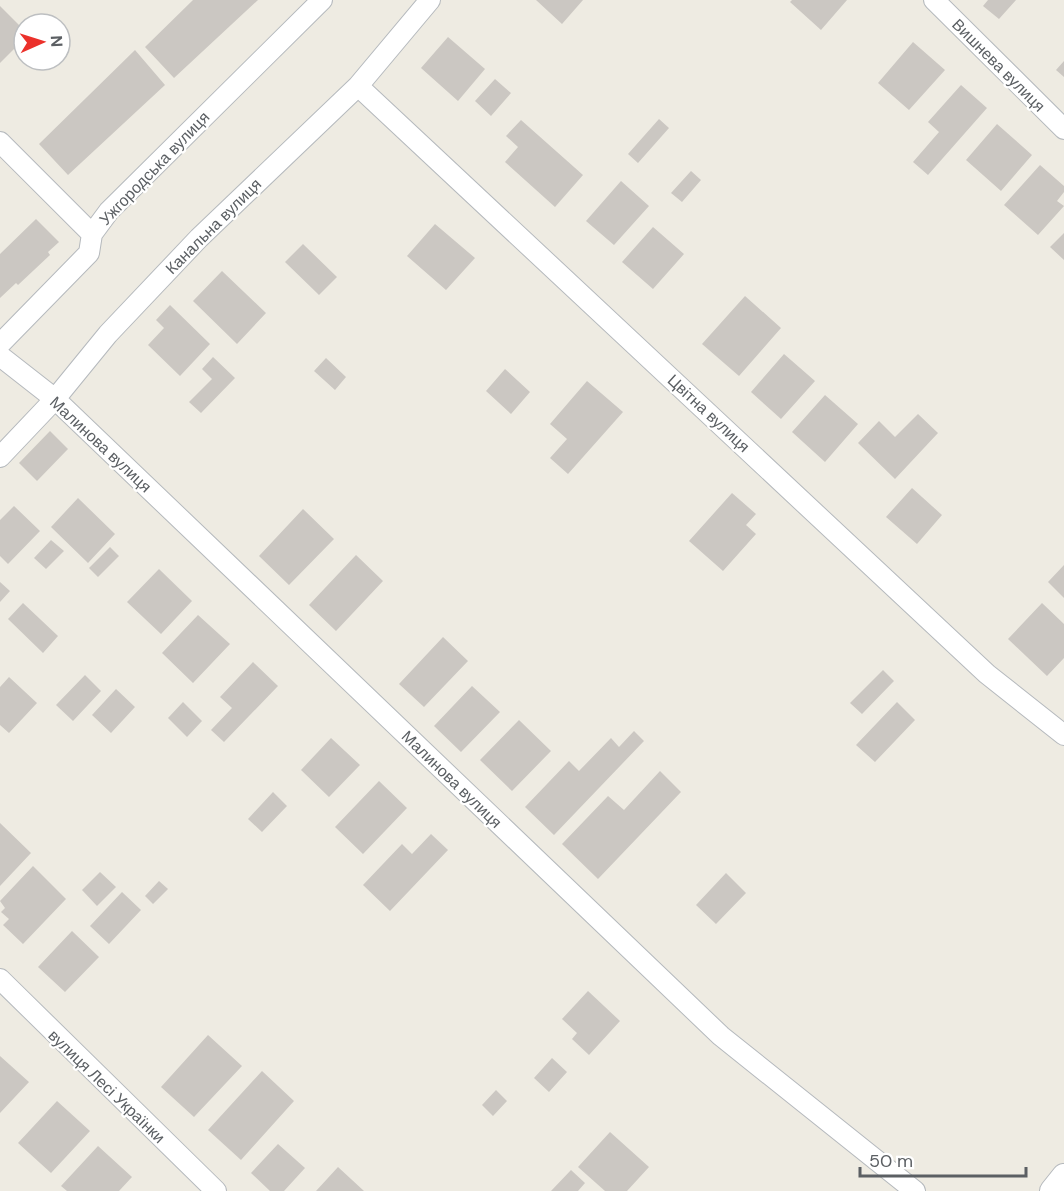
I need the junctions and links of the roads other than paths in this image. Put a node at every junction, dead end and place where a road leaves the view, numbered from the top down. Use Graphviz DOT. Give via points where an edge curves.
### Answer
graph roads {
  1 [pos="322,0"];
  2 [pos="430,0"];
  3 [pos="934,0"];
  4 [pos="358,86"];
  5 [pos="1064,129"];
  6 [pos="0,142"];
  7 [pos="92,234"];
  8 [pos="0,345"];
  9 [pos="0,356"];
  10 [pos="55,399"];
  11 [pos="0,457"];
  12 [pos="1064,735"];
  13 [pos="0,980"];
  14 [pos="1064,1176"];
  15 [pos="216,1191"];
  16 [pos="915,1191"];
  17 [pos="1052,1191"];
  1 -- 7 [label="street, Ужгородська вулиця" via="109,211"];
  2 -- 4 [label="street, Канальна вулиця"];
  3 -- 5 [label="street, Вишнева вулиця"];
  4 -- 10 [label="street, Канальна вулиця" via="199,238 108,334"];
  4 -- 12 [label="street, Цвітна вулиця" via="978,666"];
  6 -- 7 [label="street"];
  7 -- 8 [label="street, Ужгородська вулиця" via="89,253"];
  9 -- 10 [label="street, Малинова вулиця"];
  10 -- 11 [label="street, Канальна вулиця"];
  10 -- 16 [label="street, Малинова вулиця" via="721,1036"];
  13 -- 15 [label="street, вулиця Лесі Українки"];
  14 -- 17 [label="street"];
}
